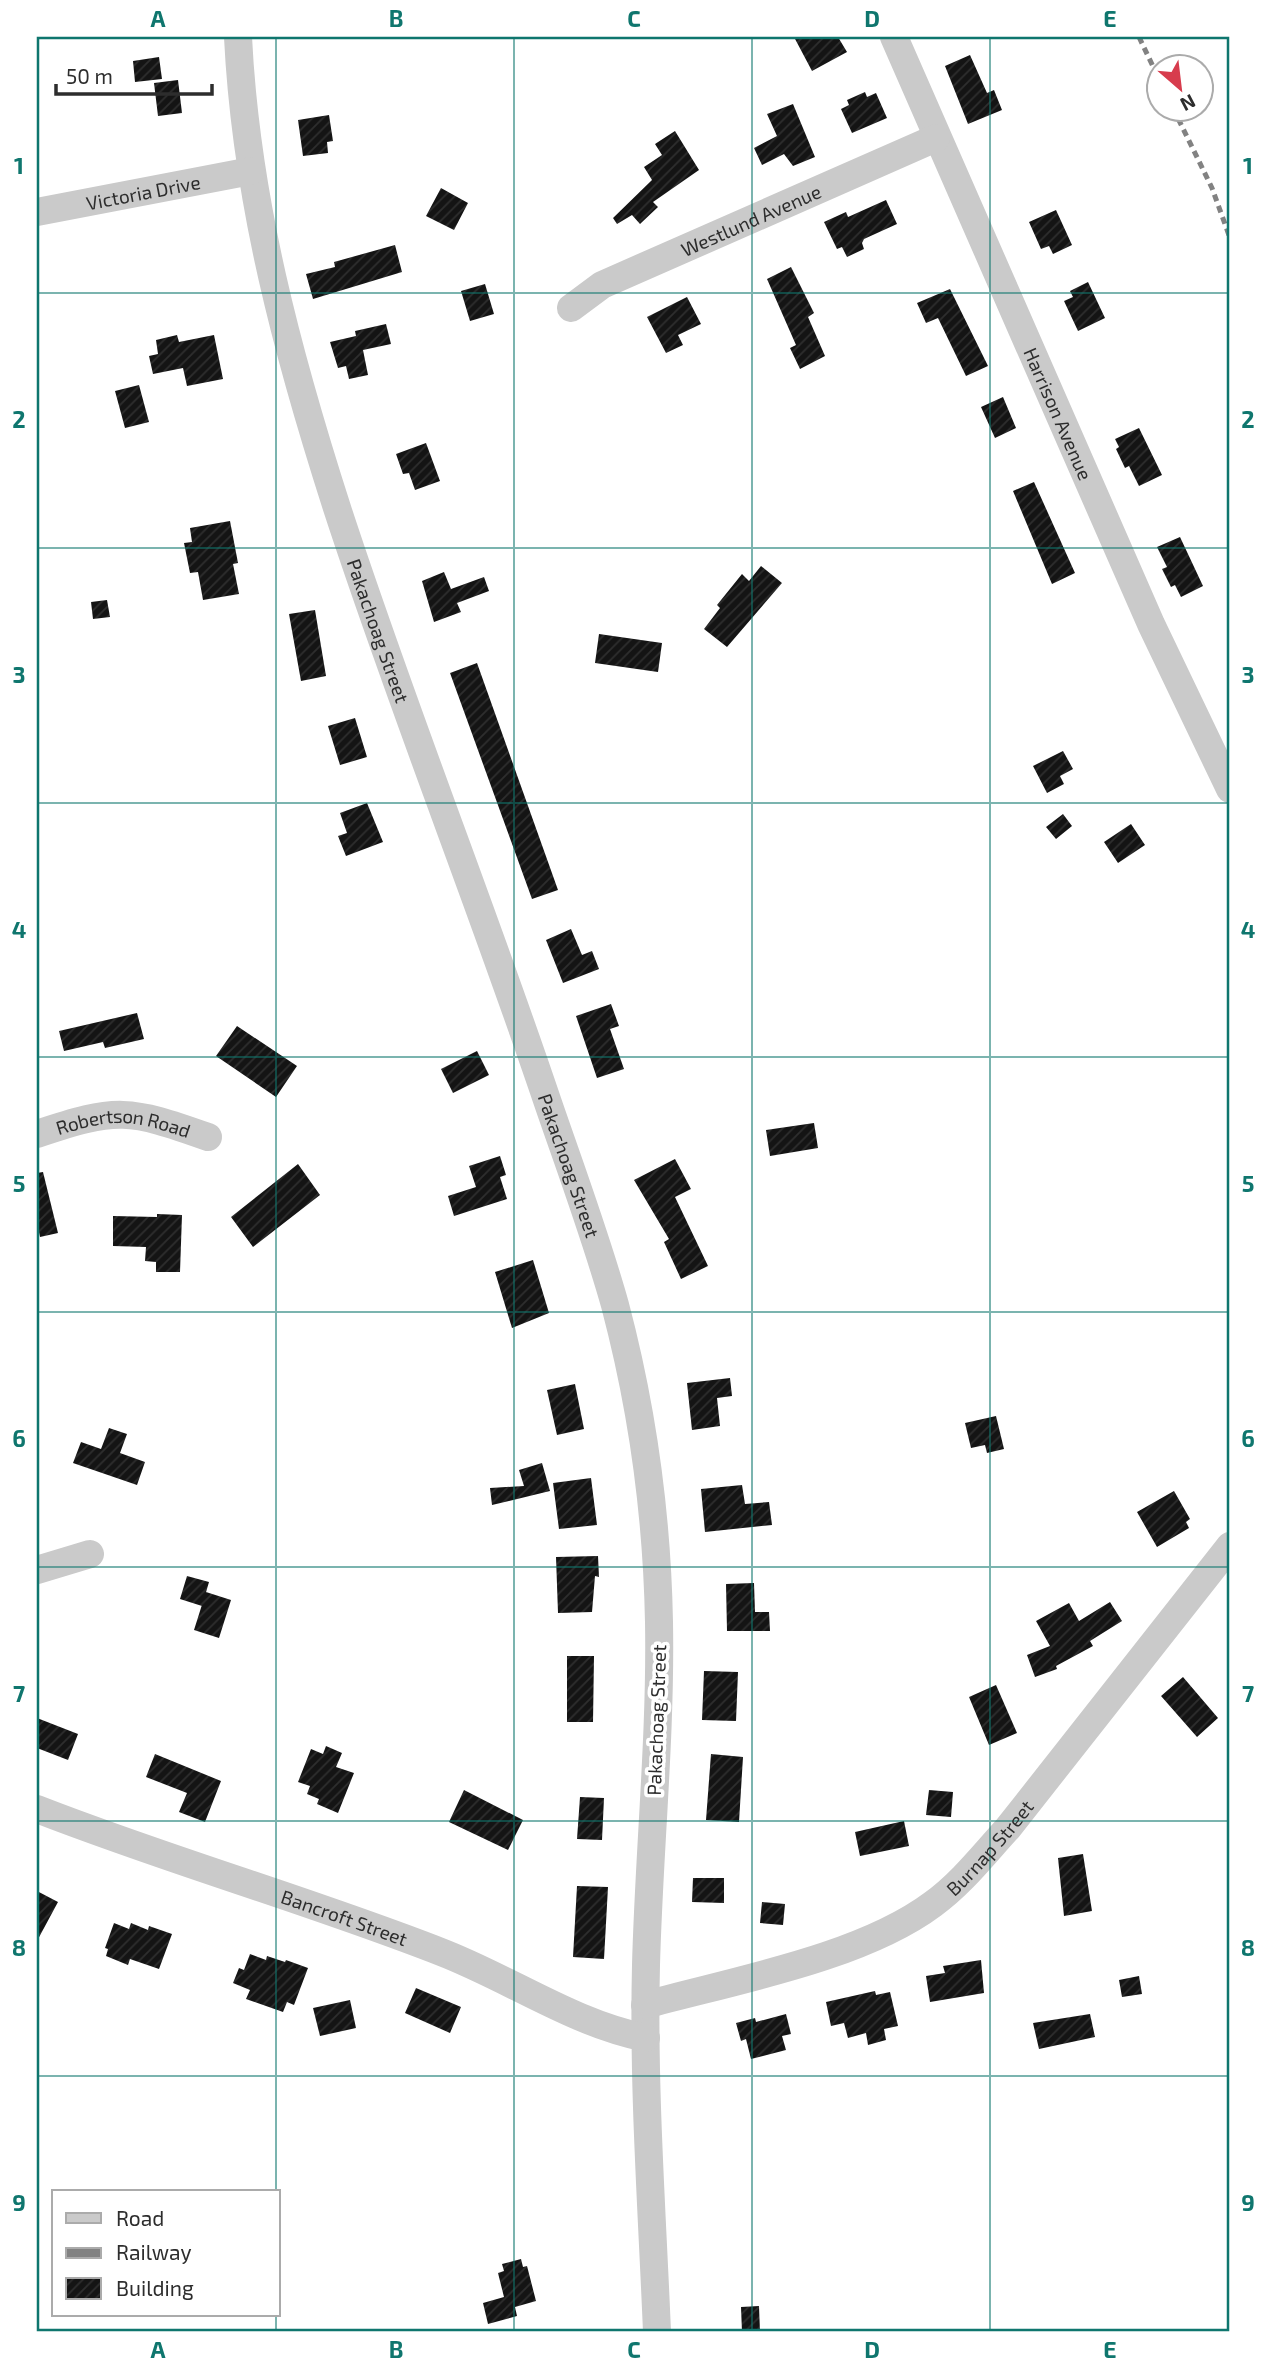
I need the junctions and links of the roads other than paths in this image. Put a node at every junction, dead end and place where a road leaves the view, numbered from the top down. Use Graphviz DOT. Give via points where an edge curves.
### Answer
graph roads {
  1 [pos="238,37"];
  2 [pos="894,37"];
  3 [pos="936,138"];
  4 [pos="251,171"];
  5 [pos="37,212"];
  6 [pos="571,308"];
  7 [pos="1230,789"];
  8 [pos="37,1134"];
  9 [pos="208,1137"];
  10 [pos="1230,1546"];
  11 [pos="90,1554"];
  12 [pos="37,1570"];
  13 [pos="37,1809"];
  14 [pos="645,2005"];
  15 [pos="646,2038"];
  16 [pos="656,2332"];
  1 -- 4 [label="street, Pakachoag Street"];
  2 -- 3 [label="street, Harrison Avenue"];
  3 -- 6 [label="street, Westlund Avenue" via="602,285"];
  3 -- 7 [label="street, Harrison Avenue" via="1169,664"];
  4 -- 5 [label="street, Victoria Drive"];
  4 -- 14 [label="street, Pakachoag Street" via="271,277 328,478 523,1028 589,1222 622,1338 650,1498 659,1619"];
  8 -- 9 [label="street, Robertson Road" via="92,1116 125,1113"];
  10 -- 14 [label="street, Burnap Street" via="1008,1828 932,1905 849,1947"];
  11 -- 12 [label="street"];
  13 -- 15 [label="street, Bancroft Street" via="397,1935 479,1968 592,2024"];
  14 -- 15 [label="street, Pakachoag Street"];
  15 -- 16 [label="street, Pakachoag Street"];
}
